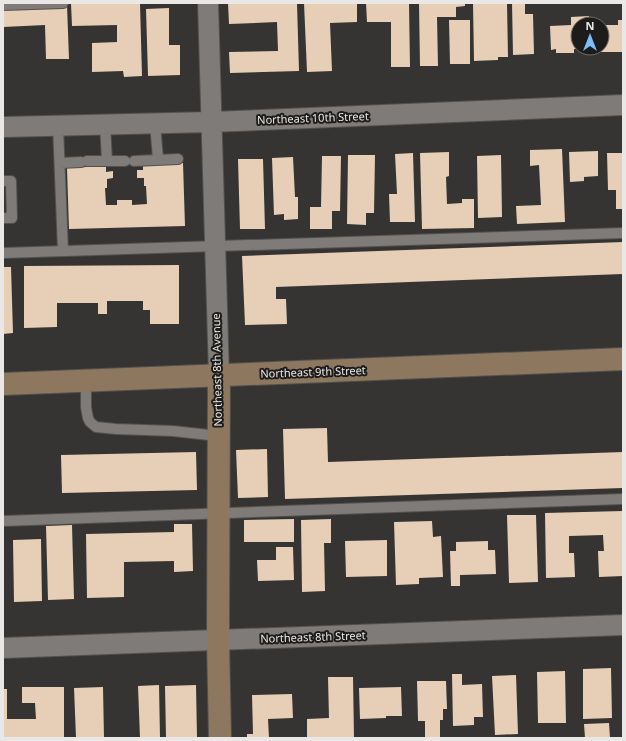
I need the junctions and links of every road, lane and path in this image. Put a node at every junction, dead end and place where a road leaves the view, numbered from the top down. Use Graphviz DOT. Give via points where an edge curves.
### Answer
graph roads {
  1 [pos="63,3"];
  2 [pos="208,3"];
  3 [pos="3,5"];
  4 [pos="623,105"];
  5 [pos="212,122"];
  6 [pos="155,123"];
  7 [pos="105,124"];
  8 [pos="58,126"];
  9 [pos="3,127"];
  10 [pos="158,159"];
  11 [pos="178,159"];
  12 [pos="107,161"];
  13 [pos="60,163"];
  14 [pos="3,182"];
  15 [pos="3,218"];
  16 [pos="623,233"];
  17 [pos="215,246"];
  18 [pos="63,251"];
  19 [pos="3,253"];
  20 [pos="623,359"];
  21 [pos="219,376"];
  22 [pos="86,381"];
  23 [pos="3,384"];
  24 [pos="218,436"];
  25 [pos="623,499"];
  26 [pos="218,513"];
  27 [pos="3,521"];
  28 [pos="623,625"];
  29 [pos="218,640"];
  30 [pos="3,648"];
  31 [pos="220,738"];
  1 -- 3 [label="lane"];
  2 -- 5 [label="street, Northeast 8th Avenue"];
  4 -- 5 [label="street, Northeast 10th Street"];
  5 -- 6 [label="street, Northeast 10th Street"];
  5 -- 17 [label="street, Northeast 8th Avenue"];
  6 -- 7 [label="street, Northeast 10th Street"];
  6 -- 10 [label="lane"];
  7 -- 8 [label="street, Northeast 10th Street"];
  7 -- 12 [label="lane"];
  8 -- 9 [label="street, Northeast 10th Street"];
  8 -- 13 [label="lane"];
  10 -- 11 [label="lane"];
  10 -- 12 [label="lane"];
  12 -- 13 [label="lane"];
  13 -- 18 [label="lane"];
  14 -- 15 [label="lane" via="11,181 12,218"];
  16 -- 17 [label="lane"];
  17 -- 18 [label="lane"];
  17 -- 21 [label="street, Northeast 8th Avenue"];
  18 -- 19 [label="lane"];
  20 -- 21 [label="street, Northeast 9th Street"];
  21 -- 22 [label="street, Northeast 9th Street"];
  21 -- 24 [label="street, Northeast 8th Avenue"];
  22 -- 23 [label="street, Northeast 9th Street"];
  22 -- 24 [label="lane" via="88,418 96,427 173,430"];
  24 -- 26 [label="street, Northeast 8th Avenue"];
  25 -- 26 [label="lane"];
  26 -- 27 [label="lane"];
  26 -- 29 [label="street, Northeast 8th Avenue"];
  28 -- 29 [label="street, Northeast 8th Street"];
  29 -- 30 [label="street, Northeast 8th Street"];
  29 -- 31 [label="street, Northeast 8th Avenue"];
}
